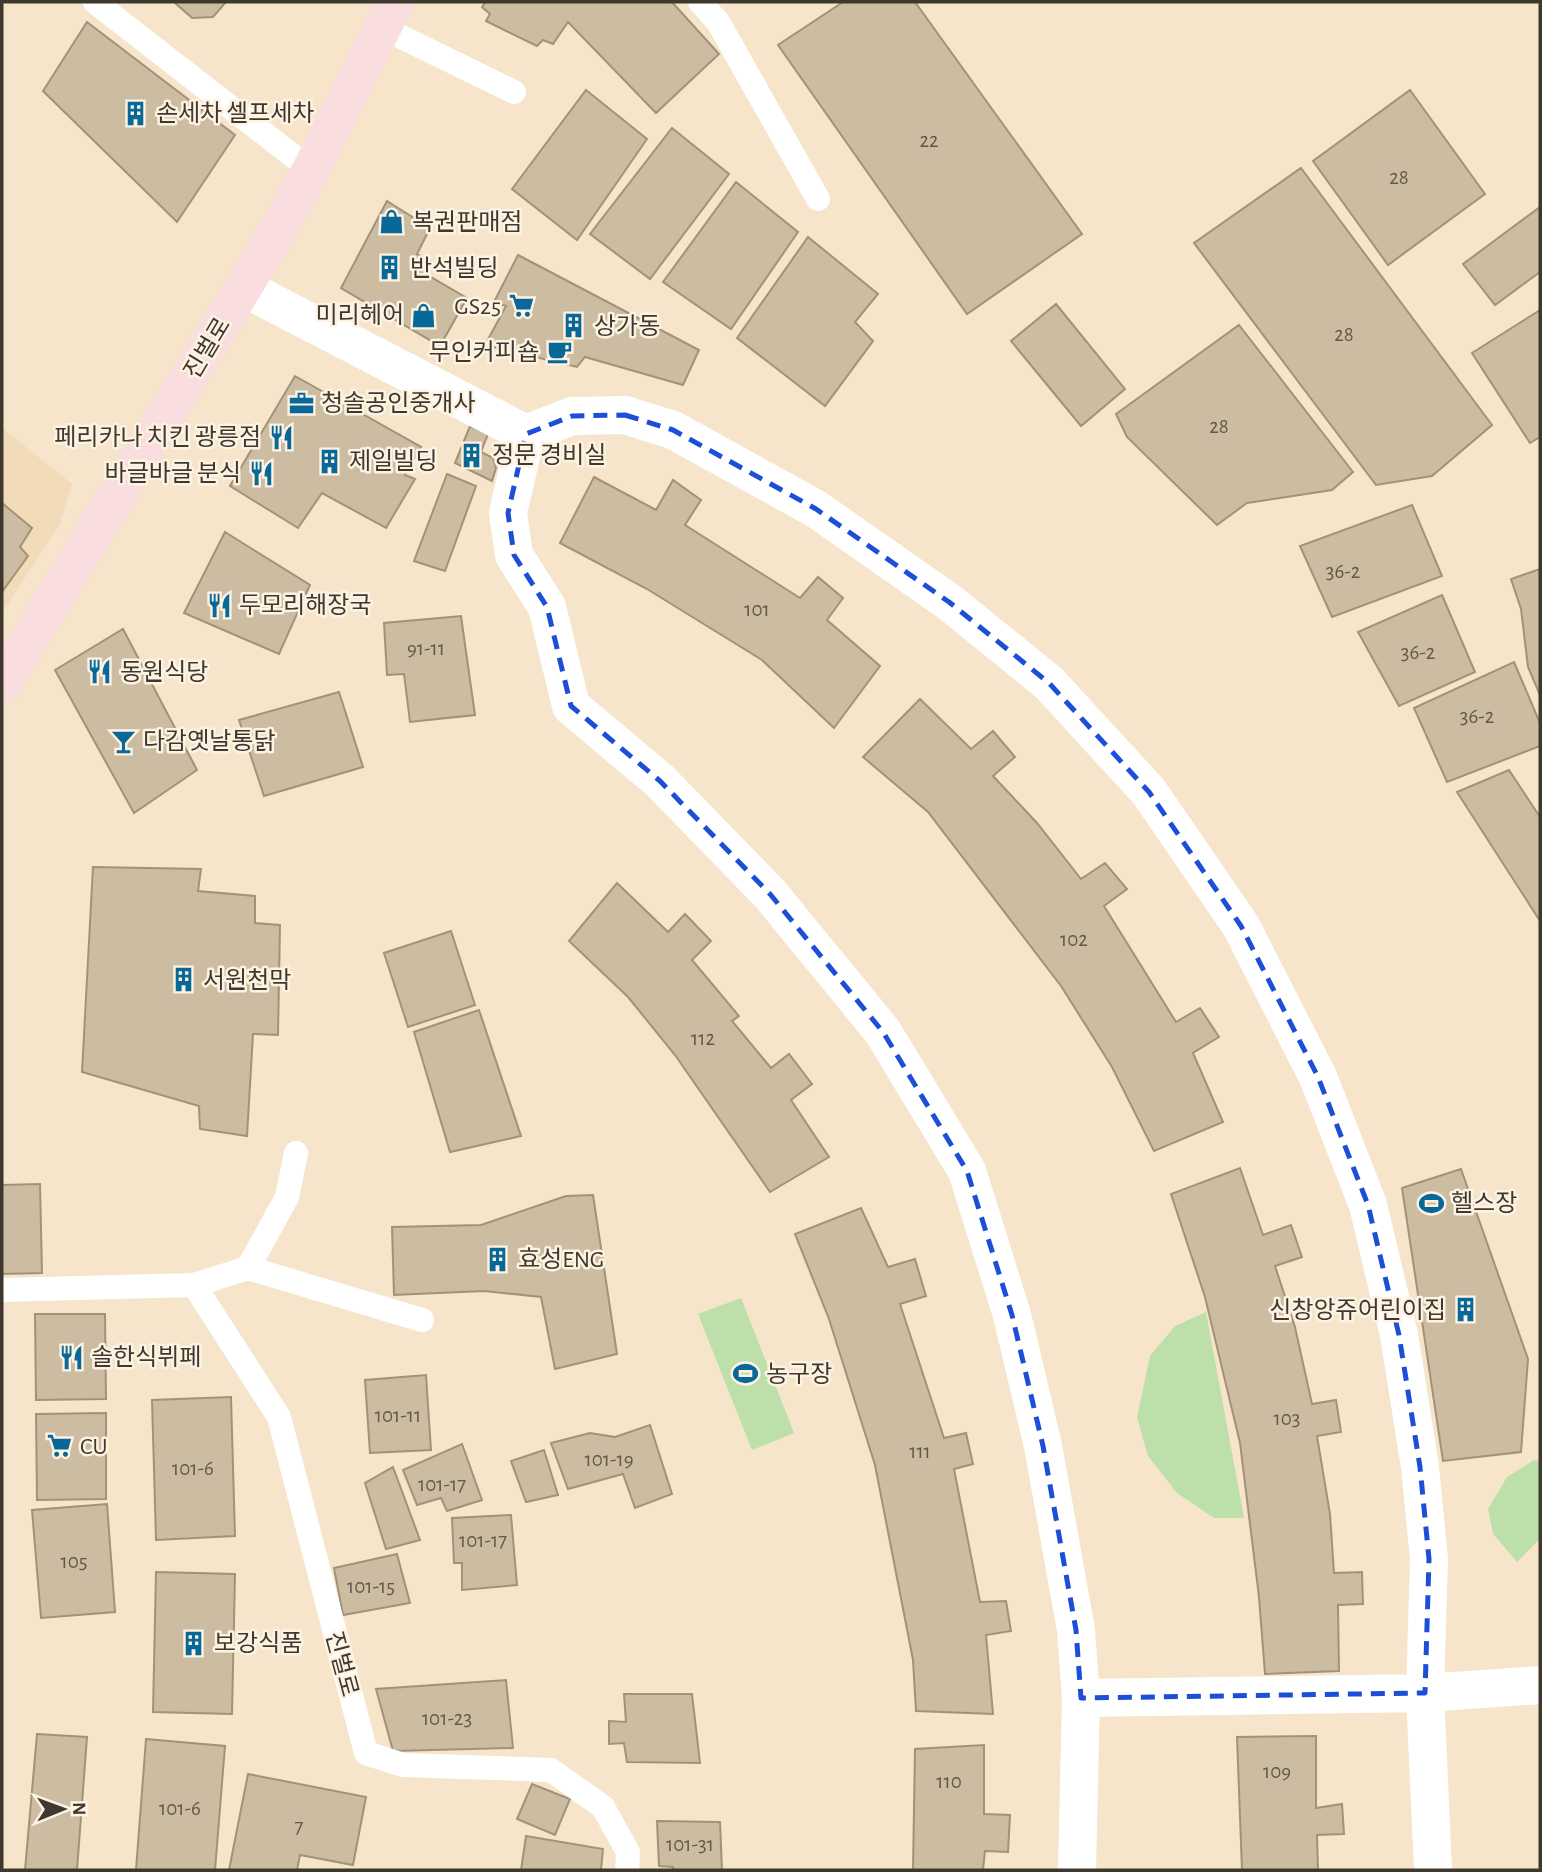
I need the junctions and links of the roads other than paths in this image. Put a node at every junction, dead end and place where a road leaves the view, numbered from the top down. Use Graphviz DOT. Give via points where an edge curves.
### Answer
graph roads {
  1 [pos="94,2"];
  2 [pos="700,2"];
  3 [pos="388,14"];
  4 [pos="514,92"];
  5 [pos="312,170"];
  6 [pos="818,199"];
  7 [pos="244,288"];
  8 [pos="526,434"];
  9 [pos="2,685"];
  10 [pos="296,1153"];
  11 [pos="248,1268"];
  12 [pos="194,1285"];
  13 [pos="2,1290"];
  14 [pos="422,1320"];
  15 [pos="1527,1692"];
  16 [pos="1425,1693"];
  17 [pos="1081,1698"];
  18 [pos="627,1870"];
  19 [pos="1077,1870"];
  20 [pos="1433,1870"];
  1 -- 5 [label="lane"];
  2 -- 6 [label="lane" via="718,22"];
  3 -- 4 [label="lane"];
  3 -- 5 [label="street, 진벌로"];
  5 -- 7 [label="street, 진벌로"];
  7 -- 8 [label="street"];
  7 -- 9 [label="street, 진벌로"];
  8 -- 16 [label="street" via="572,416 625,415 673,430 816,509 949,602 1049,683 1149,792 1241,926 1318,1077 1368,1205 1399,1335 1420,1467 1429,1559"];
  8 -- 17 [label="street" via="508,513 514,555 547,607 571,706 660,781 770,894 883,1032 967,1171 1013,1315 1043,1447 1076,1630"];
  10 -- 11 [label="lane" via="287,1197"];
  11 -- 12 [label="lane"];
  11 -- 14 [label="lane"];
  12 -- 13 [label="lane"];
  12 -- 18 [label="lane, 진벌로" via="279,1417 366,1753 403,1765 551,1770 603,1807 628,1852"];
  15 -- 16 [label="street"];
  16 -- 17 [label="street" via="1187,1702"];
  16 -- 20 [label="street"];
  17 -- 19 [label="street"];
}
